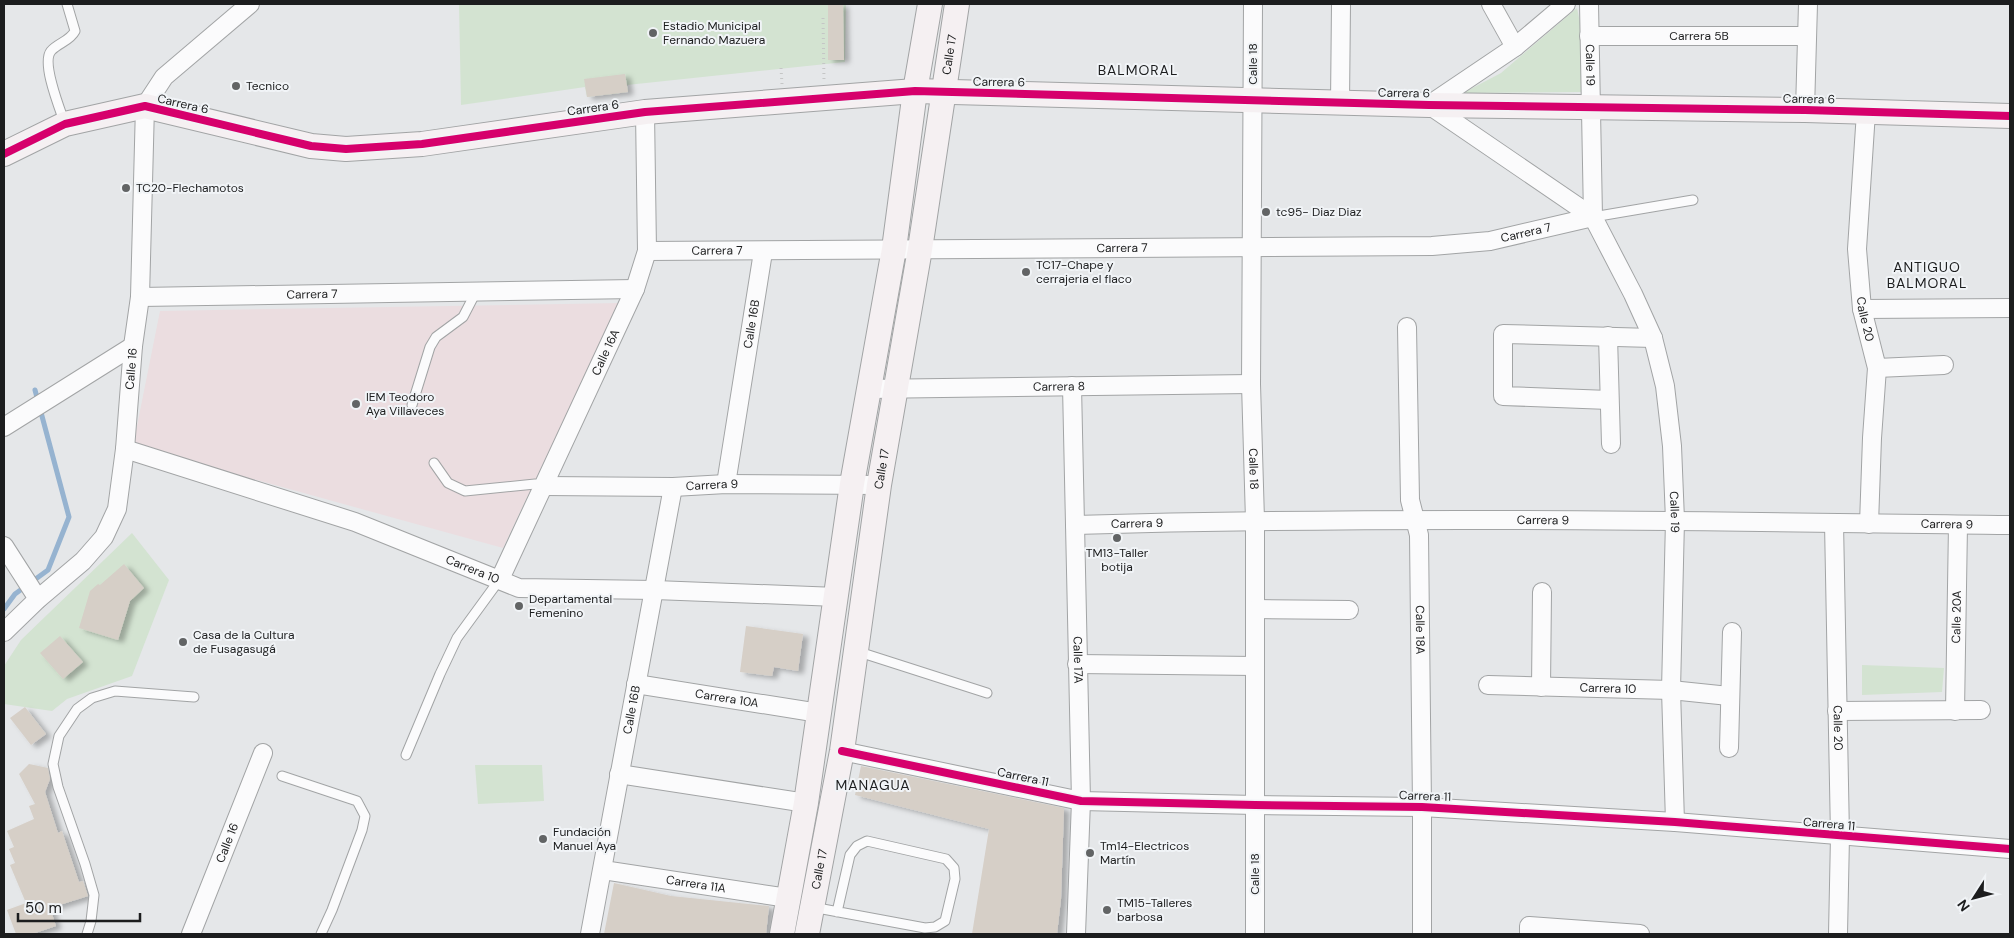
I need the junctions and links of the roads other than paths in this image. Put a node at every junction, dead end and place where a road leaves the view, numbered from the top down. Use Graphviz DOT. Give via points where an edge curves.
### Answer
graph roads {
  1 [pos="66,4"];
  2 [pos="250,4"];
  3 [pos="930,4"];
  4 [pos="957,4"];
  5 [pos="1253,4"];
  6 [pos="1341,4"];
  7 [pos="1492,4"];
  8 [pos="1566,4"];
  9 [pos="1589,4"];
  10 [pos="1808,4"];
  11 [pos="1590,36"];
  12 [pos="1807,36"];
  13 [pos="1515,47"];
  14 [pos="915,92"];
  15 [pos="942,92"];
  16 [pos="1252,100"];
  17 [pos="1340,103"];
  18 [pos="1429,105"];
  19 [pos="145,106"];
  20 [pos="1590,108"];
  21 [pos="1805,110"];
  22 [pos="645,112"];
  23 [pos="1866,112"];
  24 [pos="2010,116"];
  25 [pos="65,124"];
  26 [pos="4,154"];
  27 [pos="1692,200"];
  28 [pos="1593,217"];
  29 [pos="1252,247"];
  30 [pos="894,249"];
  31 [pos="920,249"];
  32 [pos="647,251"];
  33 [pos="763,252"];
  34 [pos="635,289"];
  35 [pos="476,291"];
  36 [pos="140,297"];
  37 [pos="1862,308"];
  38 [pos="2010,308"];
  39 [pos="1407,327"];
  40 [pos="1608,336"];
  41 [pos="1653,338"];
  42 [pos="133,346"];
  43 [pos="1944,365"];
  44 [pos="1877,368"];
  45 [pos="1251,384"];
  46 [pos="1072,386"];
  47 [pos="897,388"];
  48 [pos="868,389"];
  49 [pos="1609,400"];
  50 [pos="412,405"];
  51 [pos="4,427"];
  52 [pos="1611,444"];
  53 [pos="125,449"];
  54 [pos="434,462"];
  55 [pos="726,484"];
  56 [pos="852,484"];
  57 [pos="879,485"];
  58 [pos="544,486"];
  59 [pos="673,487"];
  60 [pos="1415,519"];
  61 [pos="1255,520"];
  62 [pos="1675,520"];
  63 [pos="1834,523"];
  64 [pos="1869,524"];
  65 [pos="1958,524"];
  66 [pos="1075,525"];
  67 [pos="2010,525"];
  68 [pos="4,546"];
  69 [pos="500,579"];
  70 [pos="655,590"];
  71 [pos="1542,592"];
  72 [pos="36,597"];
  73 [pos="837,597"];
  74 [pos="1256,609"];
  75 [pos="1350,610"];
  76 [pos="4,632"];
  77 [pos="1732,632"];
  78 [pos="856,651"];
  79 [pos="1077,664"];
  80 [pos="1255,666"];
  81 [pos="636,684"];
  82 [pos="1488,685"];
  83 [pos="1541,687"];
  84 [pos="1671,690"];
  85 [pos="987,693"];
  86 [pos="1729,696"];
  87 [pos="194,697"];
  88 [pos="1955,710"];
  89 [pos="1981,710"];
  90 [pos="1837,711"];
  91 [pos="819,713"];
  92 [pos="1729,748"];
  93 [pos="842,751"];
  94 [pos="263,753"];
  95 [pos="406,756"];
  96 [pos="619,774"];
  97 [pos="282,776"];
  98 [pos="1081,801"];
  99 [pos="806,803"];
  100 [pos="1255,806"];
  101 [pos="1422,807"];
  102 [pos="1675,822"];
  103 [pos="1840,836"];
  104 [pos="2010,848"];
  105 [pos="603,870"];
  106 [pos="788,898"];
  107 [pos="811,907"];
  108 [pos="837,912"];
  109 [pos="1529,930"];
  110 [pos="87,934"];
  111 [pos="191,934"];
  112 [pos="321,934"];
  113 [pos="590,934"];
  114 [pos="782,934"];
  115 [pos="807,934"];
  116 [pos="1076,934"];
  117 [pos="1255,934"];
  118 [pos="1422,934"];
  119 [pos="1634,934"];
  120 [pos="1640,934"];
  121 [pos="1838,934"];
  1 -- 25 [label="lane" via="75,31 51,51 47,62"];
  2 -- 19 [label="street" via="164,77"];
  3 -- 14 [label="street, Calle 17"];
  4 -- 15 [label="street, Calle 17"];
  5 -- 16 [label="street, Calle 18"];
  6 -- 17 [label="street"];
  7 -- 13 [label="street"];
  8 -- 13 [label="street"];
  9 -- 11 [label="street, Calle 19"];
  10 -- 12 [label="street"];
  11 -- 12 [label="street, Carrera 5B"];
  11 -- 20 [label="street, Calle 19"];
  12 -- 21 [label="street"];
  13 -- 18 [label="street"];
  14 -- 15 [label="street, Carrera 6"];
  14 -- 22 [label="street, Carrera 6"];
  14 -- 30 [label="street, Calle 17"];
  15 -- 16 [label="street, Carrera 6"];
  15 -- 31 [label="street, Calle 17"];
  16 -- 17 [label="street, Carrera 6"];
  16 -- 29 [label="street, Calle 18"];
  17 -- 18 [label="street, Carrera 6"];
  18 -- 20 [label="street, Carrera 6"];
  18 -- 28 [label="street, Calle 19"];
  19 -- 22 [label="street, Carrera 6" via="311,146 346,149 422,144"];
  19 -- 25 [label="street, Carrera 6"];
  19 -- 36 [label="street, Calle 16"];
  20 -- 21 [label="street, Carrera 6"];
  20 -- 28 [label="street, Calle 19"];
  21 -- 23 [label="street, Carrera 6"];
  22 -- 32 [label="street, Calle 16A"];
  23 -- 24 [label="street, Carrera 6"];
  23 -- 37 [label="street, Calle 20" via="1857,249"];
  25 -- 26 [label="street, Carrera 6"];
  27 -- 28 [label="lane"];
  28 -- 29 [label="street, Carrera 7" via="1480,242 1432,246"];
  28 -- 41 [label="street, Calle 19"];
  29 -- 31 [label="street, Carrera 7"];
  29 -- 45 [label="street, Calle 18"];
  30 -- 31 [label="street, Carrera 7"];
  30 -- 33 [label="street, Carrera 7"];
  30 -- 48 [label="street, Calle 17"];
  31 -- 47 [label="street, Calle 17"];
  32 -- 33 [label="street, Carrera 7"];
  32 -- 34 [label="street, Calle 16A"];
  33 -- 55 [label="street, Calle 16B"];
  34 -- 35 [label="street, Carrera 7"];
  34 -- 58 [label="street, Calle 16A"];
  35 -- 36 [label="street, Carrera 7"];
  35 -- 50 [label="lane" via="464,317 436,336"];
  36 -- 42 [label="street, Calle 16"];
  37 -- 38 [label="street"];
  37 -- 44 [label="street, Calle 20"];
  39 -- 60 [label="street, Calle 18A" via="1410,500"];
  40 -- 41 [label="street"];
  40 -- 49 [label="street"];
  40 -- 49 [label="street" via="1504,334 1503,396"];
  41 -- 62 [label="street, Calle 19" via="1664,386 1672,446"];
  42 -- 51 [label="street"];
  42 -- 53 [label="street, Calle 16"];
  43 -- 44 [label="street"];
  44 -- 64 [label="street, Calle 20"];
  45 -- 46 [label="street, Carrera 8"];
  45 -- 61 [label="street, Calle 18"];
  46 -- 47 [label="street, Carrera 8"];
  46 -- 66 [label="street, Calle 17A"];
  47 -- 48 [label="street, Carrera 8"];
  47 -- 57 [label="street, Calle 17"];
  48 -- 56 [label="street, Calle 17"];
  49 -- 52 [label="street"];
  53 -- 69 [label="street, Carrera 10" via="355,522"];
  53 -- 72 [label="street, Calle 16" via="117,509 104,537 83,561"];
  54 -- 58 [label="lane" via="448,483 465,491 535,484"];
  55 -- 56 [label="street, Carrera 9"];
  55 -- 59 [label="street, Carrera 9"];
  56 -- 57 [label="street, Carrera 9"];
  56 -- 73 [label="street, Calle 17"];
  57 -- 78 [label="street, Calle 17"];
  58 -- 59 [label="street, Carrera 9"];
  58 -- 69 [label="street, Calle 16A"];
  59 -- 70 [label="street, Calle 16B"];
  60 -- 61 [label="street, Carrera 9"];
  60 -- 62 [label="street, Carrera 9"];
  60 -- 101 [label="street, Calle 18A" via="1420,536"];
  61 -- 66 [label="street, Carrera 9"];
  61 -- 74 [label="street, Calle 18"];
  62 -- 63 [label="street, Carrera 9"];
  62 -- 84 [label="street, Calle 19"];
  63 -- 64 [label="street, Carrera 9"];
  63 -- 90 [label="street, Calle 20"];
  64 -- 65 [label="street, Carrera 9"];
  65 -- 67 [label="street, Carrera 9"];
  65 -- 88 [label="street, Calle 20A"];
  66 -- 79 [label="street, Calle 17A"];
  68 -- 72 [label="street"];
  69 -- 70 [label="street, Carrera 10" via="519,588"];
  69 -- 95 [label="lane" via="457,638"];
  70 -- 73 [label="street, Carrera 10"];
  70 -- 81 [label="street, Calle 16B"];
  71 -- 83 [label="street"];
  72 -- 76 [label="street, Calle 16"];
  73 -- 91 [label="street, Calle 17"];
  74 -- 75 [label="street"];
  74 -- 80 [label="street, Calle 18"];
  77 -- 86 [label="street"];
  78 -- 85 [label="lane"];
  78 -- 93 [label="street, Calle 17"];
  79 -- 80 [label="street"];
  79 -- 98 [label="street, Calle 17A"];
  80 -- 100 [label="street, Calle 18"];
  81 -- 91 [label="street, Carrera 10A"];
  81 -- 96 [label="street, Calle 16B"];
  82 -- 83 [label="street, Carrera 10"];
  83 -- 84 [label="street, Carrera 10"];
  84 -- 86 [label="street, Carrera 10"];
  84 -- 102 [label="street, Calle 19"];
  86 -- 92 [label="street"];
  87 -- 110 [label="lane" via="115,691 92,698 77,709 59,736 53,764 58,787 94,895"];
  88 -- 89 [label="street"];
  88 -- 90 [label="street"];
  90 -- 103 [label="street, Calle 20"];
  91 -- 99 [label="street, Calle 17"];
  93 -- 98 [label="street, Carrera 11"];
  93 -- 107 [label="street, Calle 17"];
  94 -- 111 [label="street, Calle 16"];
  96 -- 99 [label="street"];
  96 -- 105 [label="street, Calle 16B"];
  97 -- 112 [label="lane" via="357,801 365,816"];
  98 -- 100 [label="street, Carrera 11"];
  98 -- 116 [label="street, Calle 17A"];
  99 -- 106 [label="street, Calle 17"];
  100 -- 101 [label="street, Carrera 11"];
  100 -- 117 [label="street, Calle 18"];
  101 -- 102 [label="street, Carrera 11"];
  101 -- 118 [label="street, Calle 18A"];
  102 -- 103 [label="street, Carrera 11"];
  103 -- 104 [label="street, Carrera 11"];
  103 -- 121 [label="street, Calle 20"];
  105 -- 106 [label="street, Carrera 11A"];
  105 -- 113 [label="street, Calle 16B"];
  106 -- 114 [label="street, Calle 17"];
  107 -- 108 [label="lane"];
  107 -- 115 [label="street, Calle 17"];
  108 -- 108 [label="lane" via="850,855 857,846 867,842 946,859 954,868 955,879 945,921 936,927 925,928"];
  109 -- 119 [label="street"];
  119 -- 120 [label="street"];
}
